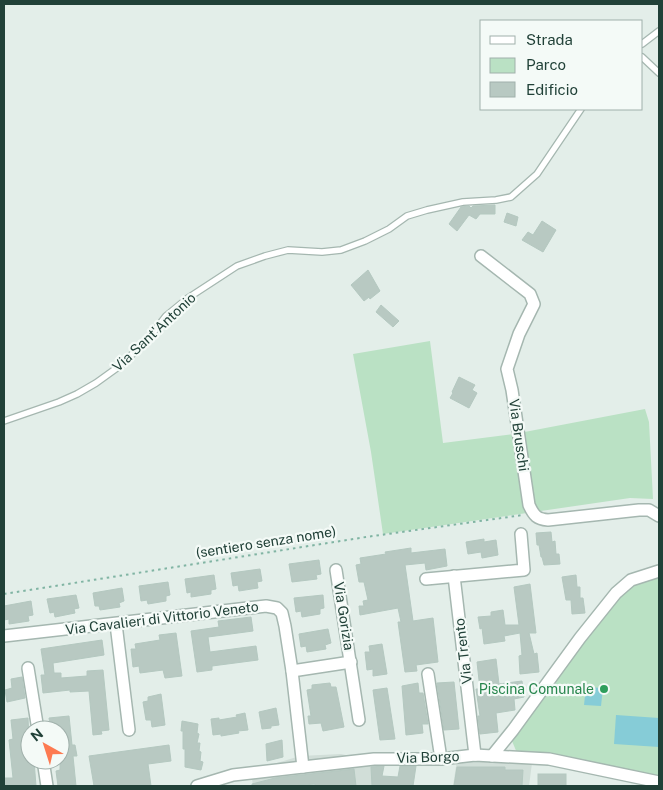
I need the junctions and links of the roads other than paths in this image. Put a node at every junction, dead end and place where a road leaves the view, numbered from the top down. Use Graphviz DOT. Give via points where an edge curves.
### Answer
graph roads {
  1 [pos="659,30"];
  2 [pos="643,43"];
  3 [pos="643,58"];
  4 [pos="659,73"];
  5 [pos="580,110"];
  6 [pos="481,256"];
  7 [pos="4,421"];
  8 [pos="659,516"];
  9 [pos="521,534"];
  10 [pos="336,570"];
  11 [pos="659,571"];
  12 [pos="454,576"];
  13 [pos="426,579"];
  14 [pos="116,624"];
  15 [pos="4,636"];
  16 [pos="351,662"];
  17 [pos="28,668"];
  18 [pos="292,672"];
  19 [pos="428,674"];
  20 [pos="36,720"];
  21 [pos="359,720"];
  22 [pos="129,730"];
  23 [pos="475,754"];
  24 [pos="492,756"];
  25 [pos="441,759"];
  26 [pos="303,767"];
  27 [pos="44,770"];
  28 [pos="659,782"];
  29 [pos="47,786"];
  30 [pos="197,786"];
  1 -- 2 [label="lane"];
  3 -- 4 [label="lane"];
  5 -- 7 [label="lane, Via Sant'Antonio" via="537,174 511,196 463,202 407,216 389,229 341,250 288,250 237,266 166,316 121,365 96,383 59,402"];
  6 -- 8 [label="street, Via Bruschi" via="530,294 534,304 519,334 507,370 528,505 532,513 538,519 548,520 639,510 649,510"];
  9 -- 12 [label="street" via="524,570"];
  10 -- 16 [label="street, Via Gorizia"];
  11 -- 24 [label="street" via="631,580 616,593"];
  12 -- 13 [label="street"];
  12 -- 23 [label="street, Via Trento"];
  14 -- 15 [label="street, Via Cavalieri di Vittorio Veneto"];
  14 -- 18 [label="street, Via Cavalieri di Vittorio Veneto" via="266,606 277,608 285,626"];
  14 -- 22 [label="street"];
  16 -- 18 [label="street, Via Gorizia"];
  16 -- 21 [label="street, Via Gorizia"];
  17 -- 20 [label="street"];
  18 -- 26 [label="street, Via Cavalieri di Vittorio Veneto"];
  19 -- 25 [label="street"];
  23 -- 24 [label="street, Via Borgo"];
  23 -- 25 [label="street, Via Borgo"];
  24 -- 28 [label="street, Via Borgo" via="549,759"];
  25 -- 26 [label="street, Via Borgo" via="374,759"];
  26 -- 30 [label="street, Via Borgo" via="233,775"];
  27 -- 29 [label="street"];
}
